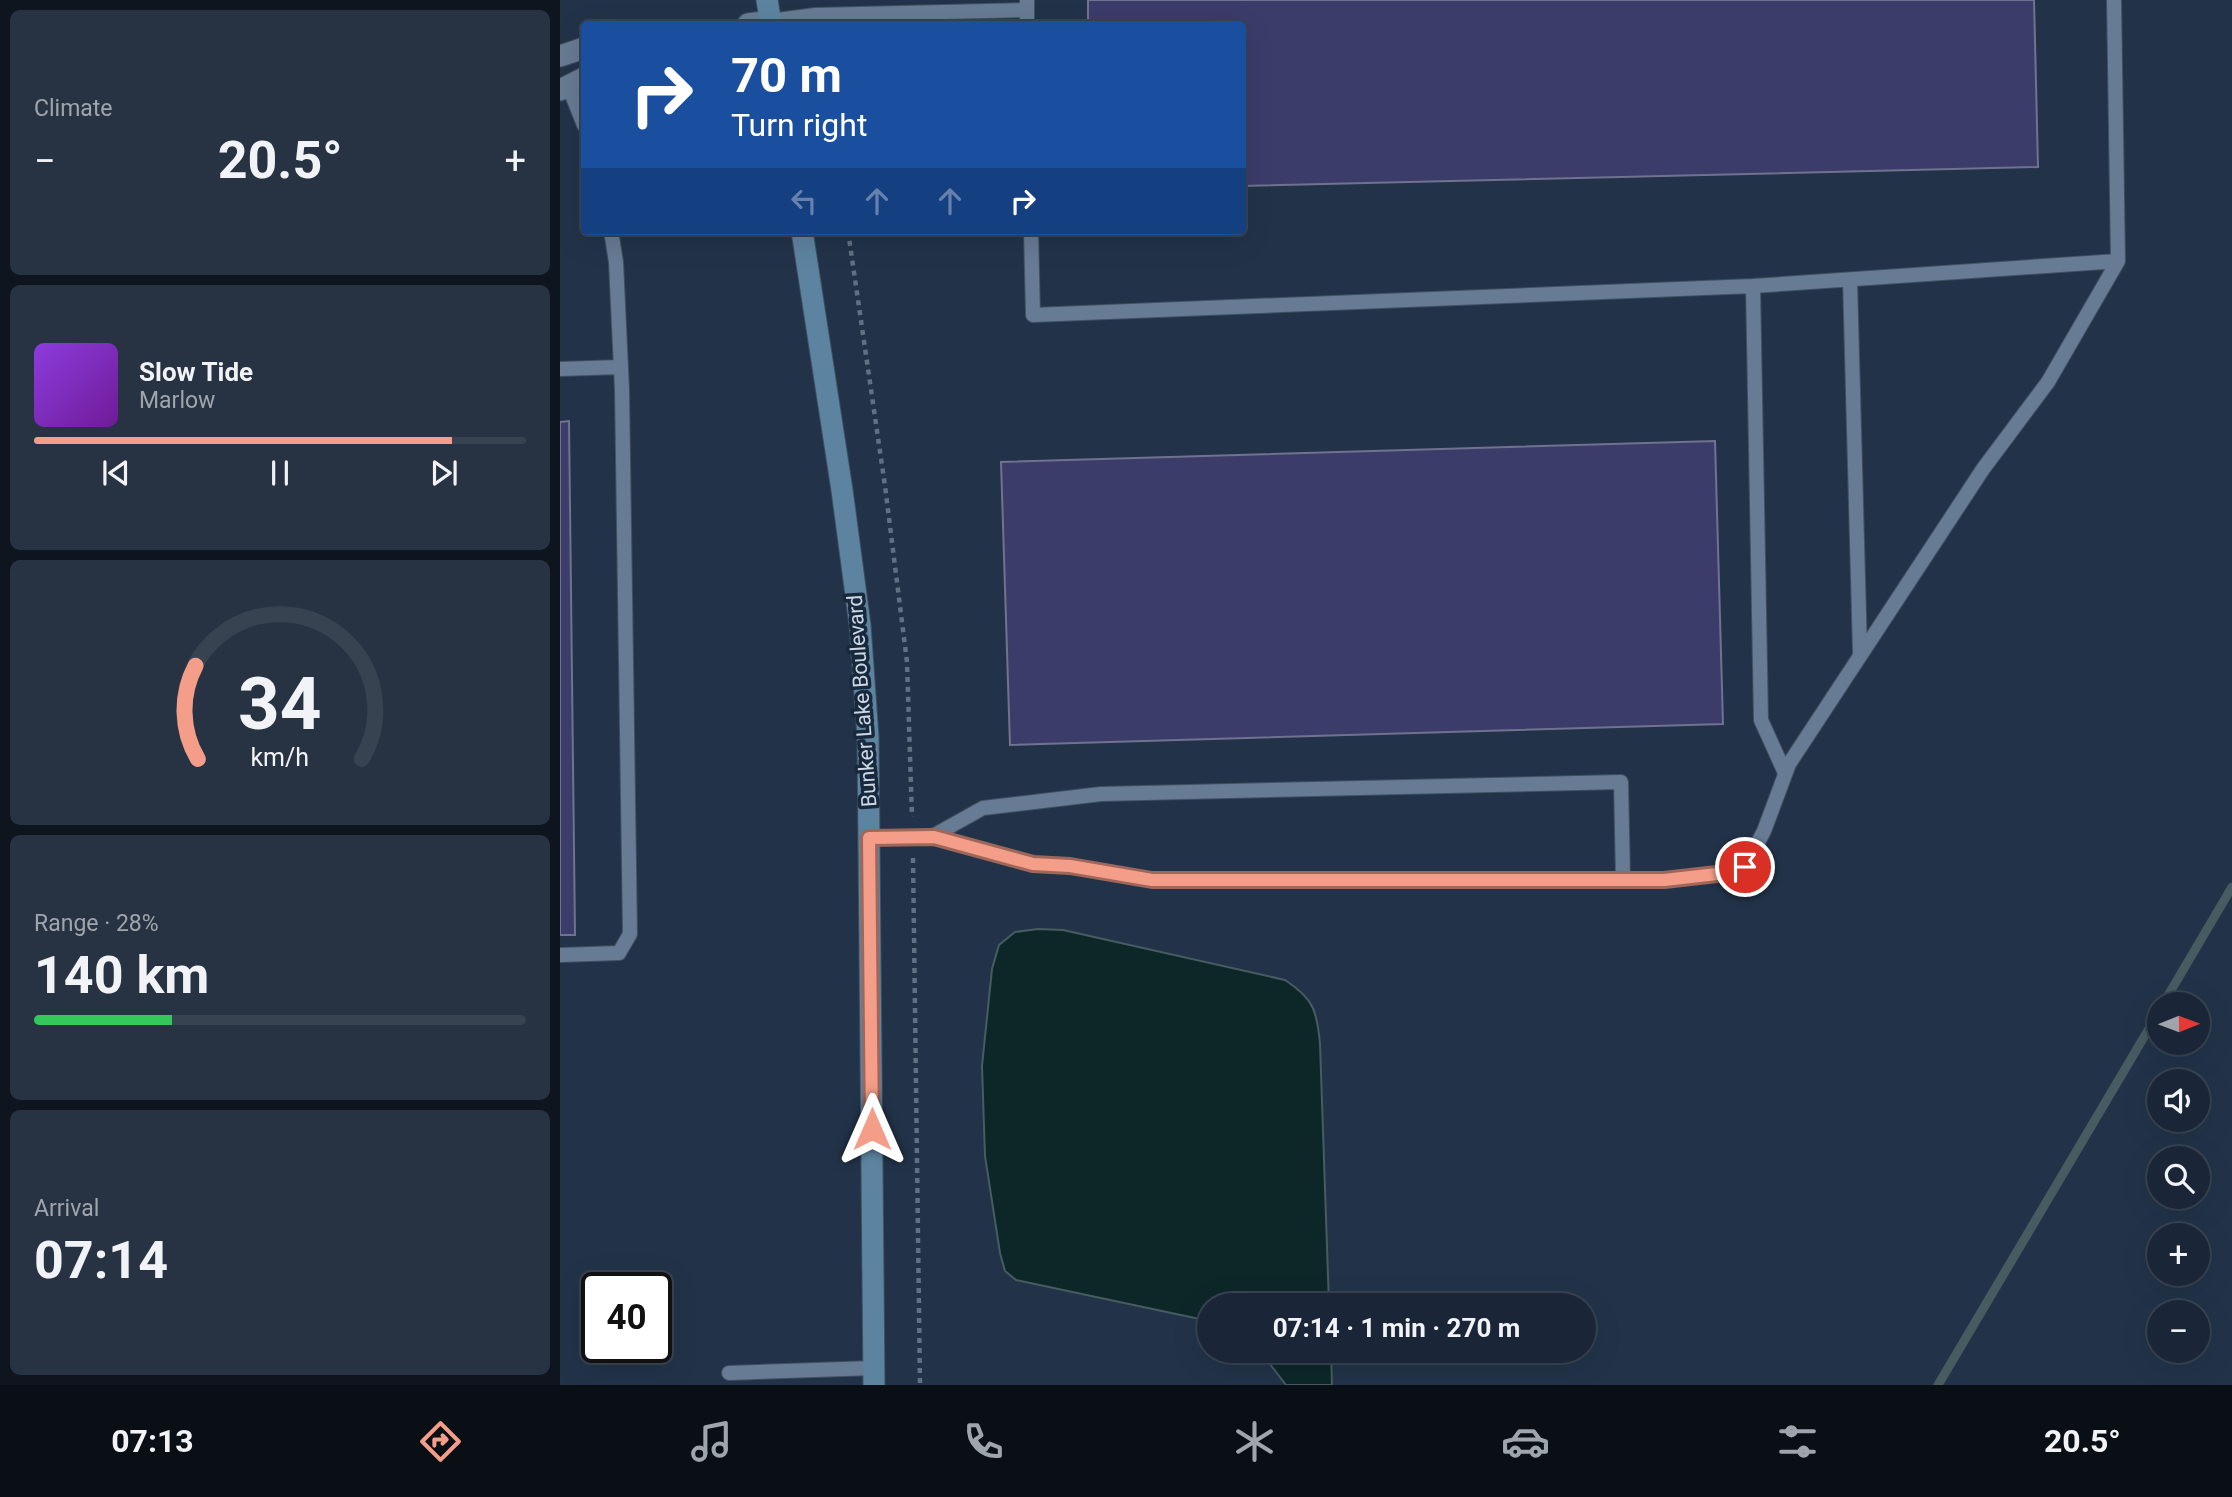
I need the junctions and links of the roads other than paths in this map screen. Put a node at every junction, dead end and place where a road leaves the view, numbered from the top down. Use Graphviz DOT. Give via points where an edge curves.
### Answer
graph roads {
  1 [pos="2114,0"];
  2 [pos="1027,11"];
  3 [pos="769,15"];
  4 [pos="581,49"];
  5 [pos="560,56"];
  6 [pos="571,84"];
  7 [pos="581,116"];
  8 [pos="612,235"];
  9 [pos="804,235"];
  10 [pos="1031,235"];
  11 [pos="2118,261"];
  12 [pos="1850,281"];
  13 [pos="1753,286"];
  14 [pos="621,367"];
  15 [pos="560,369"];
  16 [pos="1860,653"];
  17 [pos="1785,773"];
  18 [pos="931,837"];
  19 [pos="869,838"];
  20 [pos="1623,879"];
  21 [pos="560,955"];
  22 [pos="729,1373"];
  23 [pos="874,1376"];
  1 -- 11 [label="lane"];
  2 -- 3 [label="lane"];
  4 -- 5 [label="street"];
  6 -- 7 [label="lane"];
  8 -- 14 [label="lane"];
  9 -- 19 [label="street, Bunker Lake Boulevard" via="860,625"];
  10 -- 13 [label="lane" via="1032,314"];
  11 -- 12 [label="lane"];
  11 -- 16 [label="lane" via="2048,382 1983,469"];
  12 -- 13 [label="lane"];
  12 -- 16 [label="lane"];
  13 -- 17 [label="lane" via="1761,720"];
  14 -- 15 [label="lane"];
  14 -- 21 [label="lane" via="630,934 619,953"];
  16 -- 17 [label="lane"];
  17 -- 20 [label="lane" via="1745,867 1664,880"];
  18 -- 19 [label="lane"];
  18 -- 20 [label="lane" via="1033,864 1152,880"];
  18 -- 20 [label="lane" via="983,808 1101,794 1621,782"];
  19 -- 23 [label="street, Bunker Lake Boulevard"];
  22 -- 23 [label="lane"];
}
